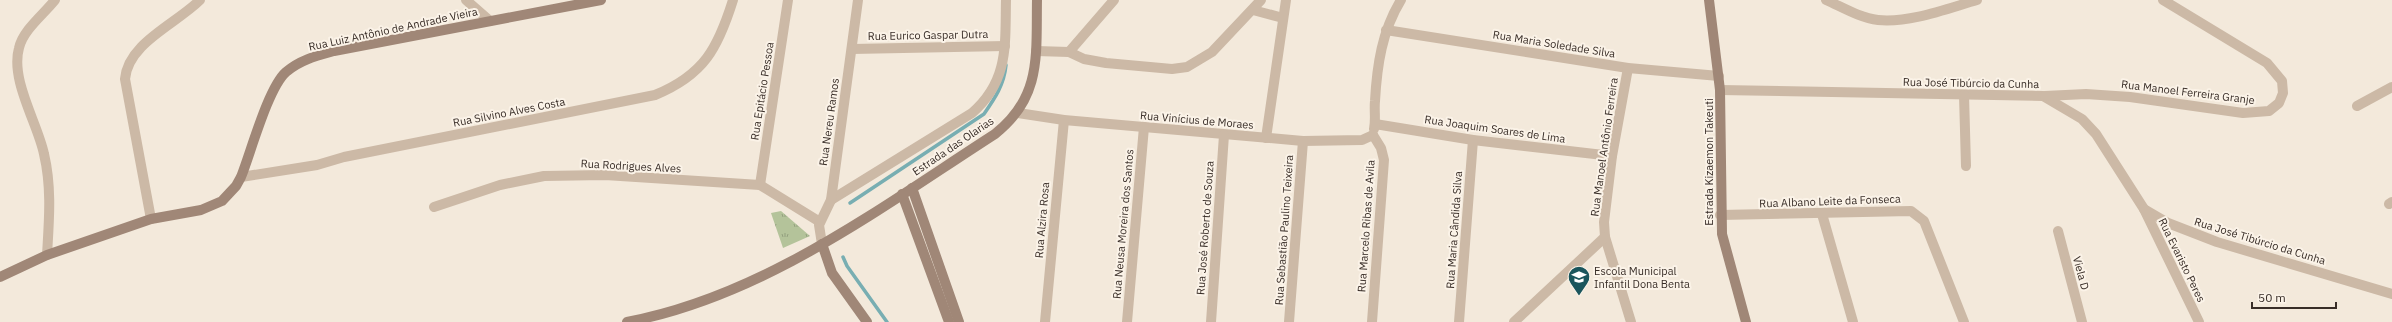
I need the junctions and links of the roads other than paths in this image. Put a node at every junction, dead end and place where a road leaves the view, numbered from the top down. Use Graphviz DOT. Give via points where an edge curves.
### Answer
graph roads {
  1 [pos="55,0"];
  2 [pos="200,0"];
  3 [pos="466,0"];
  4 [pos="601,0"];
  5 [pos="733,0"];
  6 [pos="788,0"];
  7 [pos="858,0"];
  8 [pos="1006,0"];
  9 [pos="1037,0"];
  10 [pos="1114,0"];
  11 [pos="1261,0"];
  12 [pos="1286,0"];
  13 [pos="1402,0"];
  14 [pos="1709,0"];
  15 [pos="1826,0"];
  16 [pos="1977,0"];
  17 [pos="2163,0"];
  18 [pos="1253,10"];
  19 [pos="1283,18"];
  20 [pos="490,21"];
  21 [pos="1386,30"];
  22 [pos="1005,46"];
  23 [pos="852,49"];
  24 [pos="1036,51"];
  25 [pos="1069,52"];
  26 [pos="1628,68"];
  27 [pos="1719,76"];
  28 [pos="2392,86"];
  29 [pos="1720,90"];
  30 [pos="1964,95"];
  31 [pos="2043,96"];
  32 [pos="2357,106"];
  33 [pos="1018,113"];
  34 [pos="1064,120"];
  35 [pos="1375,124"];
  36 [pos="1144,127"];
  37 [pos="1373,134"];
  38 [pos="1224,135"];
  39 [pos="1266,138"];
  40 [pos="1474,140"];
  41 [pos="1303,141"];
  42 [pos="1612,156"];
  43 [pos="1966,166"];
  44 [pos="241,177"];
  45 [pos="760,186"];
  46 [pos="912,188"];
  47 [pos="902,194"];
  48 [pos="831,200"];
  49 [pos="434,207"];
  50 [pos="2144,209"];
  51 [pos="1822,214"];
  52 [pos="1720,215"];
  53 [pos="151,219"];
  54 [pos="820,222"];
  55 [pos="2058,231"];
  56 [pos="1605,237"];
  57 [pos="822,244"];
  58 [pos="47,255"];
  59 [pos="0,277"];
  60 [pos="2392,294"];
  61 [pos="627,322"];
  62 [pos="867,322"];
  63 [pos="949,322"];
  64 [pos="958,322"];
  65 [pos="1045,322"];
  66 [pos="1127,322"];
  67 [pos="1211,322"];
  68 [pos="1289,322"];
  69 [pos="1372,322"];
  70 [pos="1459,322"];
  71 [pos="1514,322"];
  72 [pos="1631,322"];
  73 [pos="1746,322"];
  74 [pos="1853,322"];
  75 [pos="1964,322"];
  76 [pos="2082,322"];
  77 [pos="2199,322"];
  1 -- 58 [label="street" via="25,35 18,48 20,80 44,154 50,189"];
  2 -- 53 [label="street" via="135,53 126,71 125,79"];
  3 -- 20 [label="street"];
  4 -- 20 [label="street, Rua Luiz Antônio de Andrade Vieira"];
  5 -- 44 [label="street, Rua Silvino Alves Costa" via="725,27 710,56 684,81 655,95 344,157 317,165"];
  6 -- 45 [label="street, Rua Epitácio Pessoa"];
  7 -- 23 [label="street, Rua Nereu Ramos"];
  8 -- 22 [label="street"];
  9 -- 24 [label="street, Estrada das Olarias"];
  10 -- 25 [label="street"];
  11 -- 18 [label="street"];
  12 -- 19 [label="street"];
  13 -- 21 [label="street"];
  14 -- 27 [label="street, Estrada Kizaemon Takeuti"];
  15 -- 16 [label="street" via="1877,20 1894,20"];
  17 -- 31 [label="street, Rua Manoel Ferreira Granje" via="2267,63 2282,81 2283,93 2279,103 2269,110 2243,112 2130,97 2086,94"];
  18 -- 19 [label="street"];
  18 -- 25 [label="street" via="1212,52 1187,66 1172,69 1106,63 1084,59"];
  19 -- 39 [label="street"];
  20 -- 44 [label="street, Rua Luiz Antônio de Andrade Vieira" via="334,51 307,58 294,66 278,82"];
  21 -- 26 [label="street, Rua Maria Soledade Silva"];
  21 -- 35 [label="street" via="1376,74"];
  22 -- 23 [label="street, Rua Eurico Gaspar Dutra"];
  22 -- 48 [label="street" via="998,78 985,102 972,113"];
  23 -- 48 [label="street, Rua Nereu Ramos"];
  24 -- 25 [label="street"];
  24 -- 33 [label="street, Estrada das Olarias" via="1033,76"];
  26 -- 27 [label="street, Rua Maria Soledade Silva"];
  26 -- 42 [label="street, Rua Manoel Antônio Ferreira"];
  27 -- 29 [label="street, Estrada Kizaemon Takeuti"];
  28 -- 32 [label="street"];
  29 -- 30 [label="street, Rua José Tibúrcio da Cunha"];
  29 -- 52 [label="street, Estrada Kizaemon Takeuti"];
  30 -- 31 [label="street, Rua José Tibúrcio da Cunha"];
  30 -- 43 [label="street"];
  31 -- 50 [label="street, Rua José Tibúrcio da Cunha" via="2078,116 2096,134"];
  33 -- 34 [label="street, Rua Vinícius de Moraes"];
  33 -- 46 [label="street, Estrada das Olarias" via="995,134"];
  34 -- 36 [label="street, Rua Vinícius de Moraes"];
  34 -- 65 [label="street, Rua Alzira Rosa"];
  35 -- 37 [label="street"];
  35 -- 40 [label="street, Rua Joaquim Soares de Lima"];
  36 -- 38 [label="street, Rua Vinícius de Moraes"];
  36 -- 66 [label="street, Rua Neusa Moreira dos Santos"];
  37 -- 41 [label="street, Rua Vinícius de Moraes" via="1362,140"];
  37 -- 69 [label="street, Rua Marcelo Ribas de Avila" via="1384,160"];
  38 -- 39 [label="street, Rua Vinícius de Moraes"];
  38 -- 67 [label="street, Rua José Roberto de Souza"];
  39 -- 41 [label="street, Rua Vinícius de Moraes"];
  40 -- 42 [label="street, Rua Joaquim Soares de Lima"];
  40 -- 70 [label="street, Rua Maria Cândida Silva"];
  41 -- 68 [label="street, Rua Sebastião Paulino Teixeira"];
  42 -- 56 [label="street, Rua Manoel Antônio Ferreira" via="1604,211"];
  44 -- 53 [label="street, Rua Luiz Antônio de Andrade Vieira" via="222,201 201,210"];
  45 -- 49 [label="street, Rua Rodrigues Alves" via="605,175 544,176 500,185"];
  45 -- 54 [label="street, Rua Rodrigues Alves"];
  46 -- 47 [label="street, Estrada das Olarias"];
  46 -- 64 [label="street"];
  47 -- 57 [label="street, Estrada das Olarias"];
  47 -- 63 [label="street"];
  48 -- 54 [label="street, Rua Nereu Ramos"];
  50 -- 60 [label="street, Rua José Tibúrcio da Cunha" via="2168,223 2217,242"];
  50 -- 77 [label="street, Rua Evaristo Peres"];
  51 -- 52 [label="street, Rua Albano Leite da Fonseca"];
  51 -- 74 [label="street"];
  51 -- 75 [label="street, Rua Albano Leite da Fonseca" via="1898,210 1918,214 1928,230"];
  52 -- 73 [label="street, Estrada Kizaemon Takeuti" via="1724,246"];
  53 -- 58 [label="street, Rua Luiz Antônio de Andrade Vieira"];
  54 -- 57 [label="street"];
  55 -- 76 [label="street, Viela D"];
  56 -- 71 [label="street"];
  56 -- 72 [label="street, Rua Manoel Antônio Ferreira"];
  57 -- 61 [label="street, Estrada das Olarias" via="751,281 702,301"];
  57 -- 62 [label="street" via="832,273"];
  58 -- 59 [label="street, Rua Luiz Antônio de Andrade Vieira"];
}
